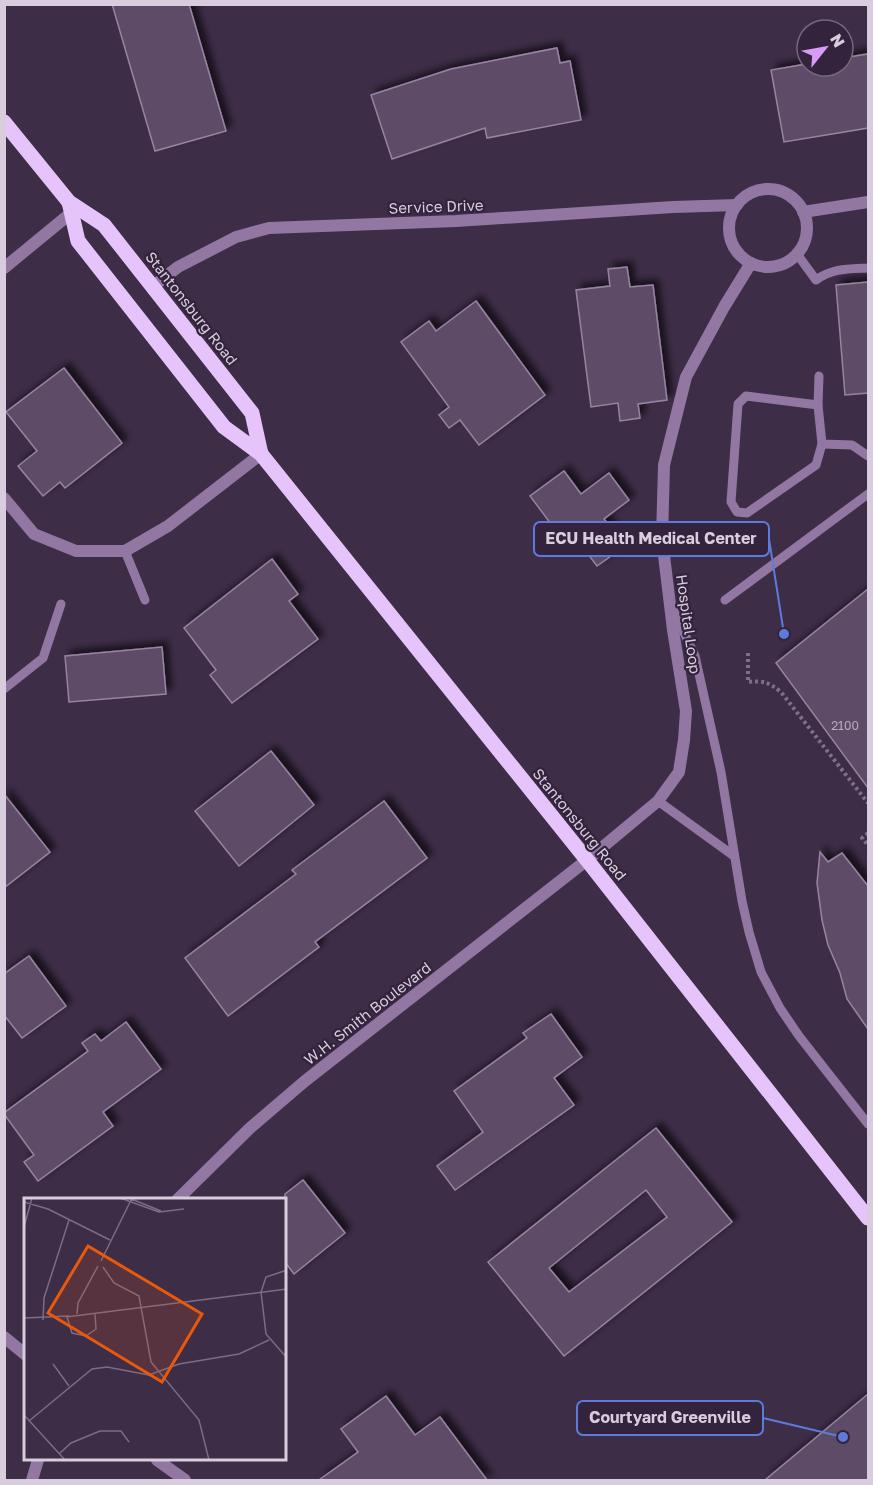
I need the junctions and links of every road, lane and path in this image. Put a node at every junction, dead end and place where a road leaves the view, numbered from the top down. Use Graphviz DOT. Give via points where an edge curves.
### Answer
graph roads {
  1 [pos="4,122"];
  2 [pos="868,202"];
  3 [pos="737,205"];
  4 [pos="70,207"];
  5 [pos="804,212"];
  6 [pos="797,254"];
  7 [pos="751,263"];
  8 [pos="4,268"];
  9 [pos="868,268"];
  10 [pos="152,287"];
  11 [pos="819,376"];
  12 [pos="818,405"];
  13 [pos="822,444"];
  14 [pos="261,454"];
  15 [pos="868,456"];
  16 [pos="868,494"];
  17 [pos="4,498"];
  18 [pos="125,551"];
  19 [pos="669,599"];
  20 [pos="145,600"];
  21 [pos="725,600"];
  22 [pos="61,604"];
  23 [pos="748,653"];
  24 [pos="4,689"];
  25 [pos="658,801"];
  26 [pos="868,802"];
  27 [pos="868,833"];
  28 [pos="868,845"];
  29 [pos="734,856"];
  30 [pos="587,860"];
  31 [pos="868,1124"];
  32 [pos="179,1198"];
  33 [pos="868,1218"];
  34 [pos="4,1337"];
  35 [pos="24,1353"];
  36 [pos="38,1461"];
  37 [pos="158,1461"];
  38 [pos="32,1480"];
  39 [pos="185,1480"];
  1 -- 4 [label="main road, Stantonsburg Road"];
  2 -- 5 [label="street"];
  3 -- 5 [label="street" via="752,193 771,189 788,194"];
  3 -- 7 [label="street" via="730,237"];
  3 -- 10 [label="street, Service Drive" via="269,228 236,237 178,267"];
  4 -- 8 [label="street"];
  4 -- 10 [label="main road, Stantonsburg Road" via="104,225"];
  4 -- 14 [label="main road, Stantonsburg Road" via="78,241 224,427"];
  5 -- 6 [label="street" via="807,233"];
  6 -- 7 [label="street" via="775,266"];
  6 -- 9 [label="lane" via="816,280 837,270"];
  7 -- 19 [label="street, Hospital Loop" via="686,377 664,465 662,539"];
  10 -- 14 [label="main road, Stantonsburg Road" via="252,413"];
  11 -- 12 [label="lane"];
  12 -- 13 [label="lane"];
  12 -- 13 [label="lane" via="746,396 738,404 731,502 737,512 747,513 816,465"];
  13 -- 15 [label="lane" via="852,445"];
  14 -- 18 [label="street" via="168,526"];
  14 -- 30 [label="main road, Stantonsburg Road"];
  16 -- 21 [label="lane"];
  17 -- 18 [label="street" via="34,534 76,552"];
  18 -- 20 [label="lane"];
  19 -- 25 [label="street, Hospital Loop" via="687,711 678,772"];
  19 -- 29 [label="lane" via="695,656 722,772"];
  22 -- 24 [label="lane" via="42,658"];
  23 -- 26 [label="path" via="748,682 760,680 781,692"];
  25 -- 29 [label="lane"];
  25 -- 30 [label="street, Hospital Loop"];
  27 -- 28 [label="path" via="862,837"];
  29 -- 31 [label="lane" via="761,972 799,1036"];
  30 -- 32 [label="street, W.H. Smith Boulevard" via="305,1081"];
  30 -- 33 [label="main road, Stantonsburg Road"];
  34 -- 35 [label="street"];
  36 -- 38 [label="street"];
  37 -- 39 [label="street"];
}
